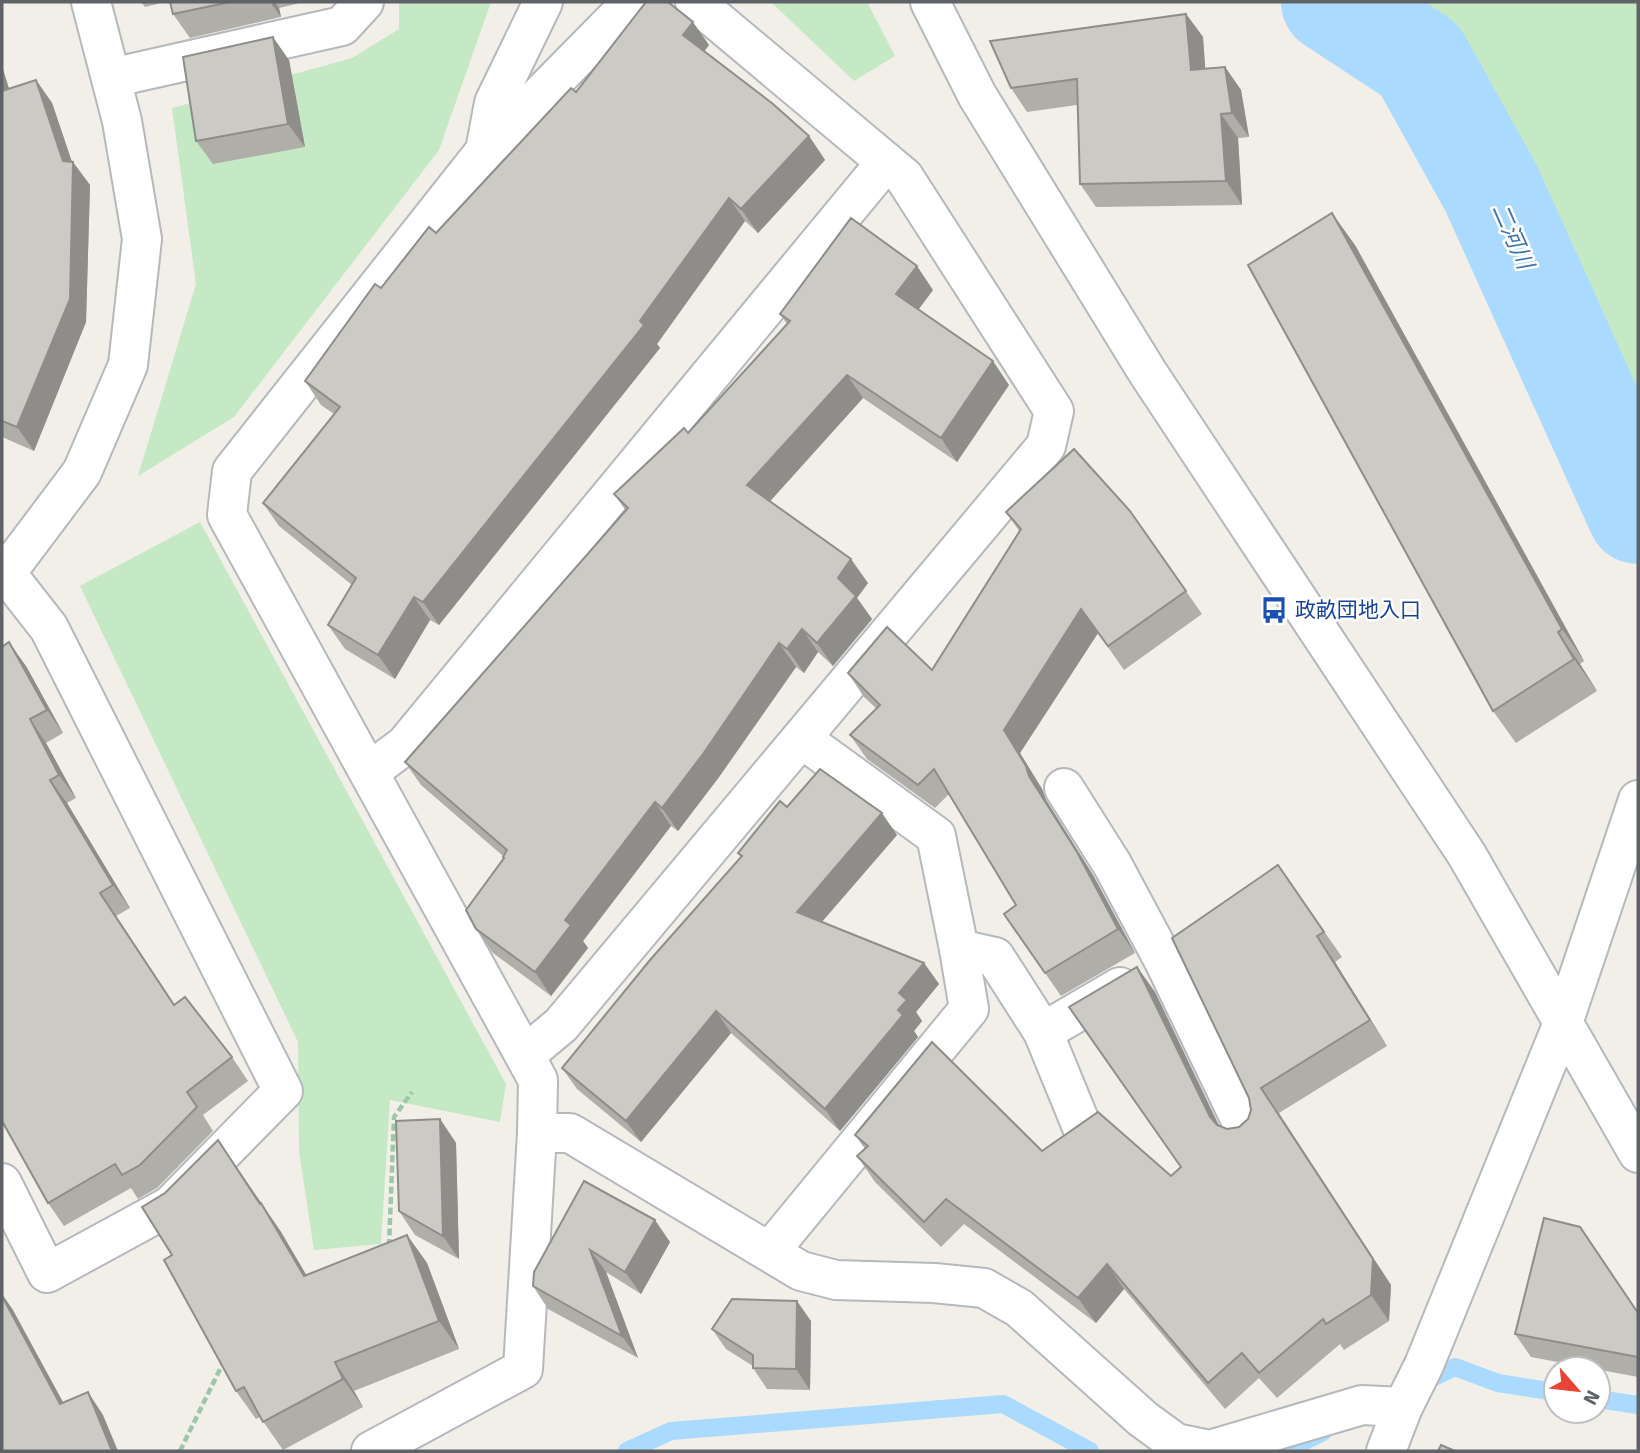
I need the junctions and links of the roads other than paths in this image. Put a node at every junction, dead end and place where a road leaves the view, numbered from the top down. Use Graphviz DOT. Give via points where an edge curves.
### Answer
graph roads {
  1 [pos="92,2"];
  2 [pos="364,2"];
  3 [pos="543,2"];
  4 [pos="632,2"];
  5 [pos="695,2"];
  6 [pos="930,2"];
  7 [pos="111,78"];
  8 [pos="485,151"];
  9 [pos="886,162"];
  10 [pos="4,574"];
  11 [pos="802,739"];
  12 [pos="369,772"];
  13 [pos="1064,788"];
  14 [pos="1638,800"];
  15 [pos="959,949"];
  16 [pos="1164,961"];
  17 [pos="1563,1023"];
  18 [pos="1043,1032"];
  19 [pos="525,1055"];
  20 [pos="1082,1126"];
  21 [pos="537,1133"];
  22 [pos="1247,1133"];
  23 [pos="1638,1153"];
  24 [pos="2,1183"];
  25 [pos="770,1251"];
  26 [pos="1403,1407"];
  27 [pos="370,1451"];
  28 [pos="1386,1451"];
  1 -- 7 [label="street"];
  2 -- 7 [label="street" via="342,26"];
  3 -- 8 [label="street" via="494,103"];
  4 -- 8 [label="street"];
  5 -- 9 [label="street"];
  6 -- 17 [label="street" via="977,95 1148,373 1467,855"];
  7 -- 10 [label="street" via="142,239 128,365 82,472"];
  8 -- 12 [label="street" via="232,471 227,515"];
  9 -- 11 [label="street" via="904,177 1054,411 1046,446"];
  9 -- 12 [label="street" via="405,745"];
  10 -- 24 [label="street" via="49,628 283,1091 170,1206 47,1273"];
  11 -- 15 [label="street" via="936,835"];
  11 -- 19 [label="street" via="561,1025"];
  12 -- 19 [label="street"];
  13 -- 16 [label="street" via="1112,864"];
  14 -- 17 [label="street"];
  15 -- 18 [label="street" via="995,957"];
  15 -- 25 [label="street" via="969,1009"];
  16 -- 18 [label="street"];
  16 -- 22 [label="street"];
  17 -- 23 [label="street"];
  17 -- 26 [label="street"];
  18 -- 20 [label="street"];
  19 -- 21 [label="street" via="538,1080"];
  21 -- 25 [label="street" via="570,1133"];
  21 -- 27 [label="street" via="523,1369"];
  25 -- 26 [label="street" via="801,1270 836,1280 984,1289 1019,1308 1176,1443 1210,1450 1363,1405"];
  26 -- 28 [label="street"];
}
